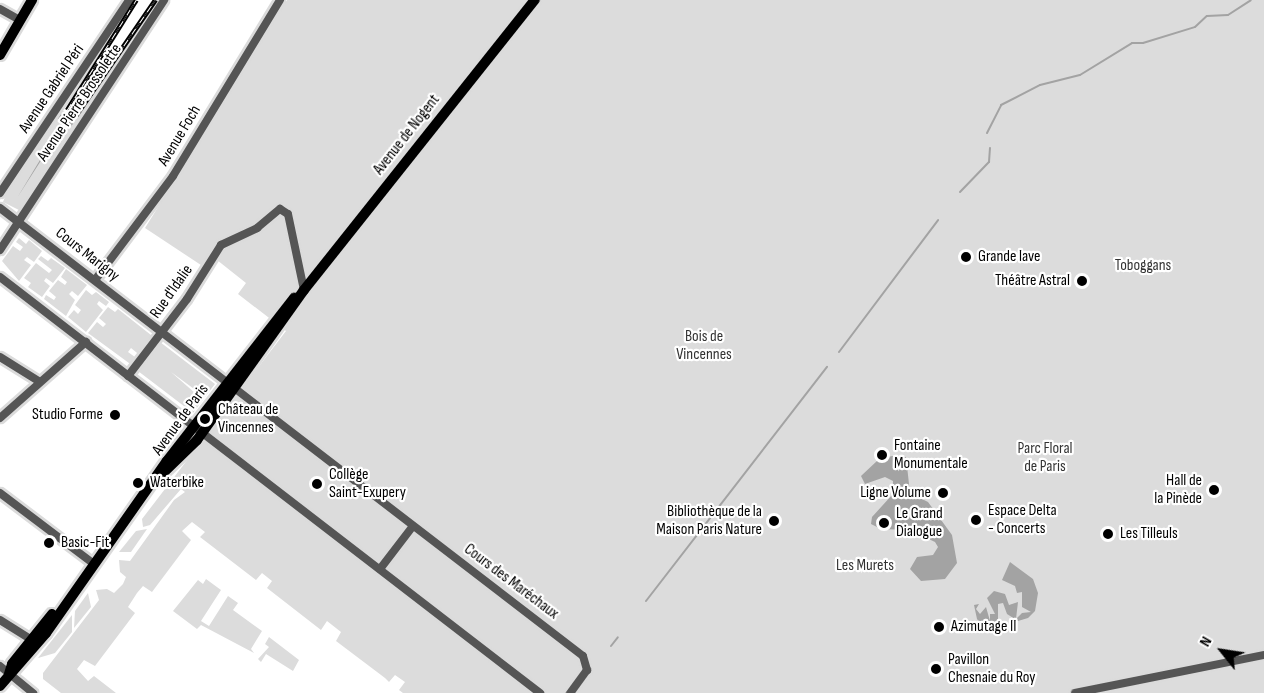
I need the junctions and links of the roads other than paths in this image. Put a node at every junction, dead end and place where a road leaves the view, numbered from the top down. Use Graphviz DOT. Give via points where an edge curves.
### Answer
graph roads {
  1 [pos="32,0"];
  2 [pos="129,0"];
  3 [pos="164,0"];
  4 [pos="280,0"];
  5 [pos="535,0"];
  6 [pos="0,9"];
  7 [pos="20,20"];
  8 [pos="0,55"];
  9 [pos="0,193"];
  10 [pos="0,208"];
  11 [pos="20,222"];
  12 [pos="0,250"];
  13 [pos="0,277"];
  14 [pos="95,280"];
  15 [pos="304,291"];
  16 [pos="162,332"];
  17 [pos="86,342"];
  18 [pos="0,357"];
  19 [pos="128,376"];
  20 [pos="40,382"];
  21 [pos="234,387"];
  22 [pos="0,418"];
  23 [pos="201,431"];
  24 [pos="0,493"];
  25 [pos="413,526"];
  26 [pos="94,564"];
  27 [pos="380,569"];
  28 [pos="66,602"];
  29 [pos="0,620"];
  30 [pos="31,639"];
  31 [pos="1264,655"];
  32 [pos="0,666"];
  33 [pos="9,674"];
  34 [pos="0,686"];
  35 [pos="33,693"];
  36 [pos="540,693"];
  37 [pos="570,693"];
  38 [pos="1075,693"];
  1 -- 7 [label="main road"];
  2 -- 9 [label="street, Avenue Gabriel Péri"];
  3 -- 11 [label="street, Avenue Pierre Brossolette"];
  4 -- 14 [label="street, Avenue Foch" via="177,170"];
  5 -- 15 [label="main road, Avenue de Nogent"];
  6 -- 7 [label="street"];
  7 -- 8 [label="main road"];
  10 -- 11 [label="street, Cours Marigny"];
  11 -- 12 [label="street"];
  11 -- 14 [label="street, Cours Marigny"];
  13 -- 17 [label="street"];
  14 -- 16 [label="street, Cours Marigny"];
  15 -- 16 [label="street, Rue d'Idalie" via="288,214 283,208 257,228 221,245"];
  15 -- 21 [label="main road, Avenue de Nogent" via="274,321"];
  16 -- 19 [label="street"];
  16 -- 21 [label="street, Cours Marigny"];
  17 -- 19 [label="street"];
  17 -- 20 [label="street"];
  18 -- 20 [label="street"];
  19 -- 23 [label="street"];
  20 -- 22 [label="street"];
  21 -- 23 [label="main road, Avenue de Paris"];
  21 -- 25 [label="street, Cours des Maréchaux"];
  23 -- 26 [label="main road, Avenue de Paris" via="159,477"];
  23 -- 27 [label="street"];
  24 -- 26 [label="street"];
  25 -- 27 [label="street"];
  25 -- 37 [label="street, Cours des Maréchaux" via="580,654 588,664"];
  26 -- 28 [label="main road, Avenue de Paris"];
  27 -- 36 [label="street"];
  28 -- 30 [label="main road, Avenue de Paris"];
  28 -- 33 [label="main road, Avenue de Paris" via="46,633"];
  29 -- 30 [label="street"];
  30 -- 33 [label="main road, Avenue de Paris"];
  31 -- 38 [label="street"];
  32 -- 33 [label="street"];
  33 -- 34 [label="main road, Avenue de Paris"];
  33 -- 35 [label="street"];
}
